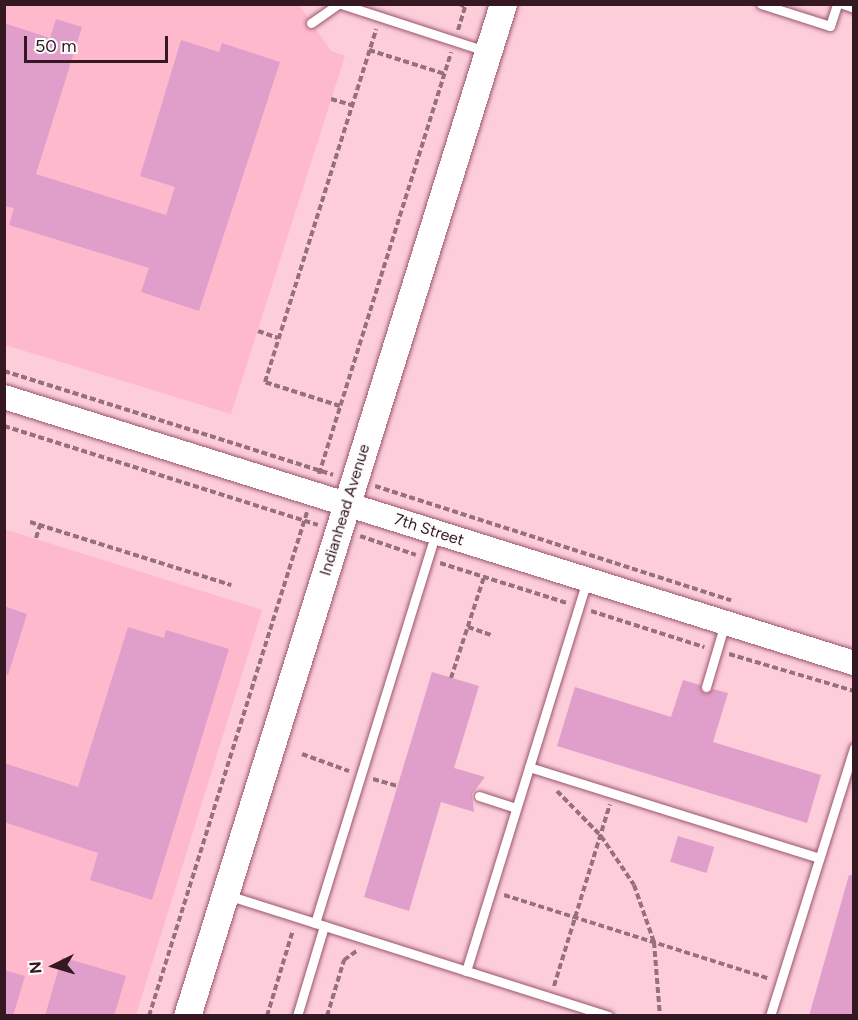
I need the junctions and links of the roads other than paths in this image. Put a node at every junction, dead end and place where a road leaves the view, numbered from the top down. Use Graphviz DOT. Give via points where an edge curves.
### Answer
graph roads {
  1 [pos="339,4"];
  2 [pos="503,4"];
  3 [pos="761,4"];
  4 [pos="837,4"];
  5 [pos="843,4"];
  6 [pos="854,8"];
  7 [pos="311,22"];
  8 [pos="488,51"];
  9 [pos="4,397"];
  10 [pos="350,493"];
  11 [pos="436,533"];
  12 [pos="587,580"];
  13 [pos="725,623"];
  14 [pos="854,663"];
  15 [pos="705,687"];
  16 [pos="854,748"];
  17 [pos="529,767"];
  18 [pos="478,796"];
  19 [pos="516,808"];
  20 [pos="819,858"];
  21 [pos="225,895"];
  22 [pos="320,925"];
  23 [pos="466,971"];
  24 [pos="187,1016"];
  25 [pos="297,1016"];
  26 [pos="608,1016"];
  27 [pos="770,1016"];
  1 -- 7 [label="lane"];
  1 -- 8 [label="lane"];
  2 -- 8 [label="main road, Indianhead Avenue"];
  3 -- 4 [label="lane" via="830,26"];
  5 -- 6 [label="lane"];
  8 -- 10 [label="main road, Indianhead Avenue"];
  9 -- 10 [label="street, 7th Street"];
  10 -- 11 [label="street, 7th Street"];
  10 -- 21 [label="main road, Indianhead Avenue"];
  11 -- 12 [label="street, 7th Street"];
  11 -- 22 [label="lane"];
  12 -- 13 [label="street, 7th Street"];
  12 -- 17 [label="lane"];
  13 -- 14 [label="street, 7th Street"];
  13 -- 15 [label="lane"];
  16 -- 20 [label="lane"];
  17 -- 19 [label="lane"];
  17 -- 20 [label="lane"];
  18 -- 19 [label="lane"];
  19 -- 23 [label="lane"];
  20 -- 27 [label="lane"];
  21 -- 22 [label="lane"];
  21 -- 24 [label="main road, Indianhead Avenue"];
  22 -- 23 [label="lane"];
  22 -- 25 [label="lane"];
  23 -- 26 [label="lane"];
}
